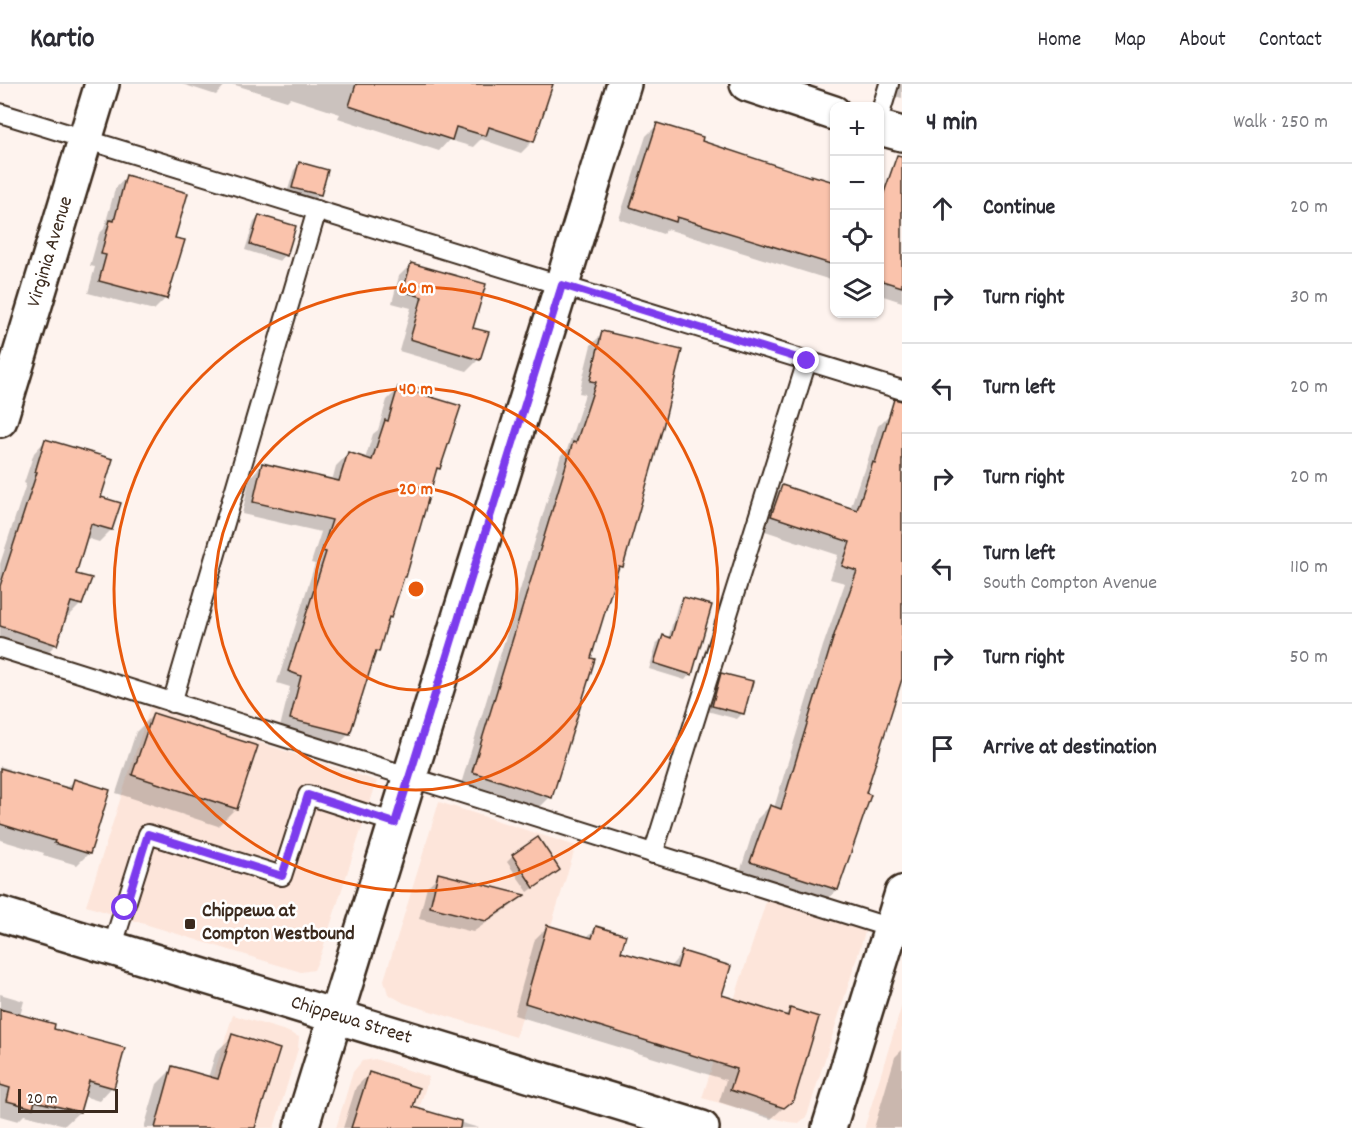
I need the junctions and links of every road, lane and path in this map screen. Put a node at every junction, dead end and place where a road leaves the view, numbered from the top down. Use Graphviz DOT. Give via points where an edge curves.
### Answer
graph roads {
  1 [pos="102,84"];
  2 [pos="624,84"];
  3 [pos="747,84"];
  4 [pos="889,84"];
  5 [pos="883,102"];
  6 [pos="830,112"];
  7 [pos="0,113"];
  8 [pos="884,129"];
  9 [pos="902,134"];
  10 [pos="85,139"];
  11 [pos="317,210"];
  12 [pos="562,285"];
  13 [pos="807,361"];
  14 [pos="902,390"];
  15 [pos="0,420"];
  16 [pos="0,648"];
  17 [pos="172,703"];
  18 [pos="409,778"];
  19 [pos="395,823"];
  20 [pos="653,854"];
  21 [pos="902,893"];
  22 [pos="0,914"];
  23 [pos="897,929"];
  24 [pos="112,948"];
  25 [pos="335,1016"];
  26 [pos="302,1128"];
  27 [pos="702,1128"];
  28 [pos="829,1128"];
  1 -- 10 [label="street, Virginia Avenue"];
  2 -- 12 [label="street"];
  3 -- 6 [label="street"];
  4 -- 5 [label="lane"];
  7 -- 10 [label="lane"];
  8 -- 9 [label="street"];
  10 -- 11 [label="lane"];
  10 -- 15 [label="street, Virginia Avenue"];
  11 -- 12 [label="lane"];
  11 -- 17 [label="lane"];
  12 -- 13 [label="lane"];
  12 -- 18 [label="street"];
  13 -- 14 [label="lane"];
  13 -- 20 [label="lane"];
  16 -- 17 [label="lane"];
  17 -- 18 [label="lane"];
  18 -- 19 [label="street"];
  18 -- 20 [label="lane"];
  19 -- 24 [label="lane" via="308,795 282,876 148,834"];
  19 -- 25 [label="street"];
  20 -- 23 [label="lane"];
  21 -- 23 [label="street"];
  22 -- 24 [label="street, Chippewa Street"];
  23 -- 28 [label="street"];
  24 -- 25 [label="street, Chippewa Street"];
  25 -- 26 [label="street"];
  25 -- 27 [label="street, Chippewa Street"];
}
